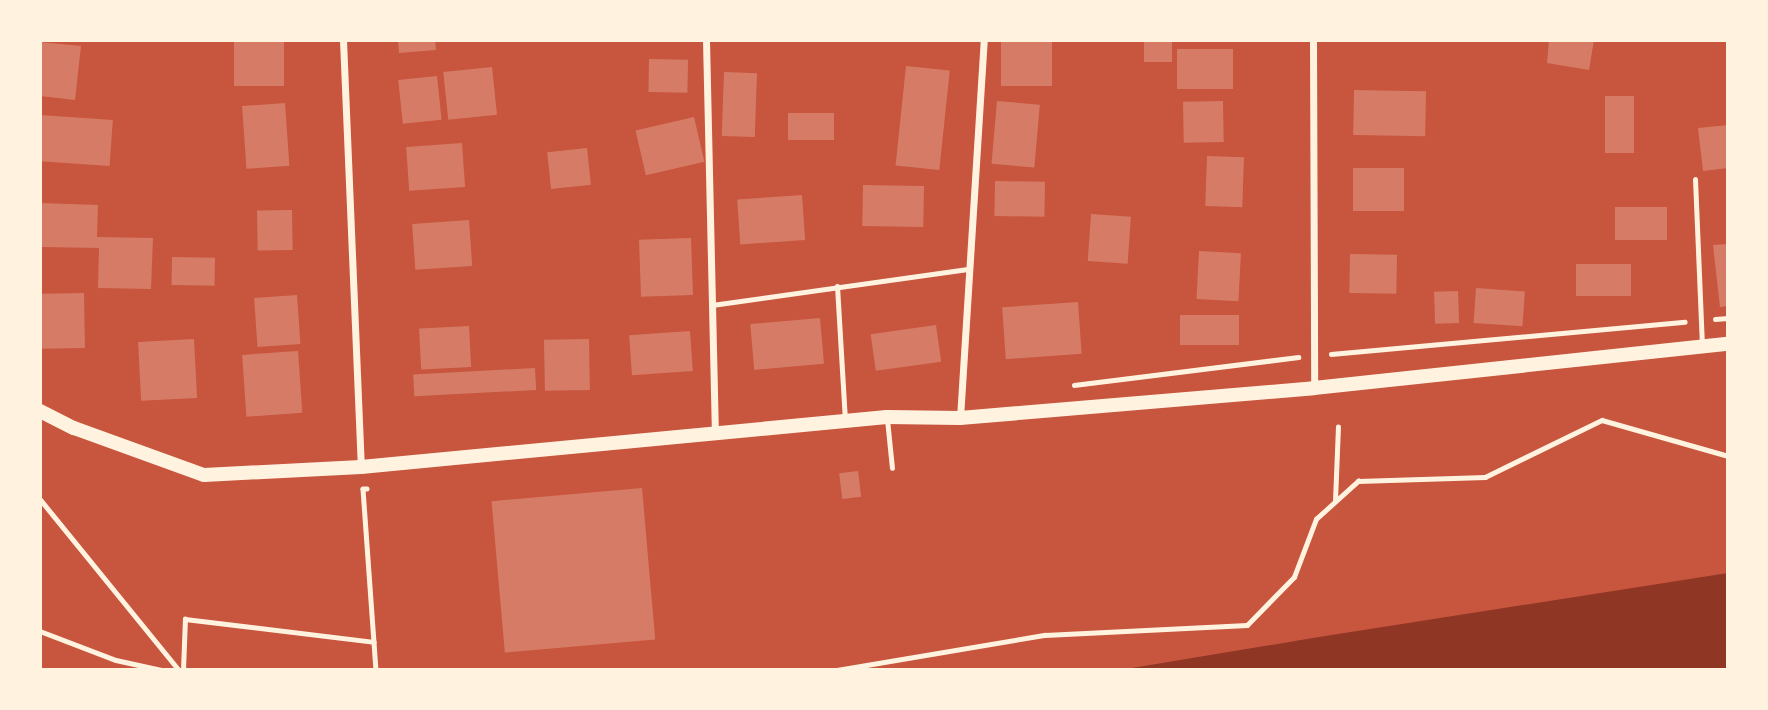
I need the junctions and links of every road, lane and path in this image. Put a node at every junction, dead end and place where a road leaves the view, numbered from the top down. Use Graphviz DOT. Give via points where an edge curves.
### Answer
graph roads {
  1 [pos="343,40"];
  2 [pos="706,40"];
  3 [pos="984,40"];
  4 [pos="1312,40"];
  5 [pos="1695,179"];
  6 [pos="969,269"];
  7 [pos="837,286"];
  8 [pos="712,305"];
  9 [pos="1728,318"];
  10 [pos="1701,321"];
  11 [pos="1728,344"];
  12 [pos="1702,346"];
  13 [pos="1314,355"];
  14 [pos="1070,385"];
  15 [pos="1314,388"];
  16 [pos="40,411"];
  17 [pos="887,418"];
  18 [pos="960,418"];
  19 [pos="845,422"];
  20 [pos="1338,427"];
  21 [pos="715,435"];
  22 [pos="1728,456"];
  23 [pos="361,467"];
  24 [pos="892,468"];
  25 [pos="363,489"];
  26 [pos="40,499"];
  27 [pos="1335,501"];
  28 [pos="40,631"];
  29 [pos="374,642"];
  30 [pos="160,670"];
  31 [pos="181,670"];
  32 [pos="376,670"];
  33 [pos="837,670"];
  1 -- 23 [label="street"];
  2 -- 8 [label="street"];
  3 -- 6 [label="street"];
  4 -- 13 [label="street"];
  5 -- 10 [label="lane"];
  6 -- 7 [label="lane"];
  6 -- 18 [label="street"];
  7 -- 8 [label="lane"];
  7 -- 19 [label="lane"];
  8 -- 21 [label="street"];
  9 -- 10 [label="path"];
  10 -- 12 [label="lane"];
  10 -- 13 [label="path"];
  11 -- 12 [label="main road"];
  12 -- 15 [label="main road"];
  13 -- 14 [label="path"];
  13 -- 15 [label="street"];
  15 -- 18 [label="main road"];
  16 -- 23 [label="main road" via="204,475"];
  17 -- 18 [label="main road"];
  17 -- 19 [label="main road"];
  17 -- 24 [label="lane"];
  19 -- 21 [label="main road"];
  20 -- 27 [label="path"];
  21 -- 23 [label="main road"];
  22 -- 27 [label="path" via="1602,420 1485,477 1358,481"];
  25 -- 29 [label="path"];
  26 -- 31 [label="path"];
  27 -- 33 [label="path" via="1316,519 1294,577 1247,625 1045,635"];
  28 -- 30 [label="path" via="116,660"];
  29 -- 31 [label="path" via="185,619"];
  29 -- 32 [label="path"];
}
